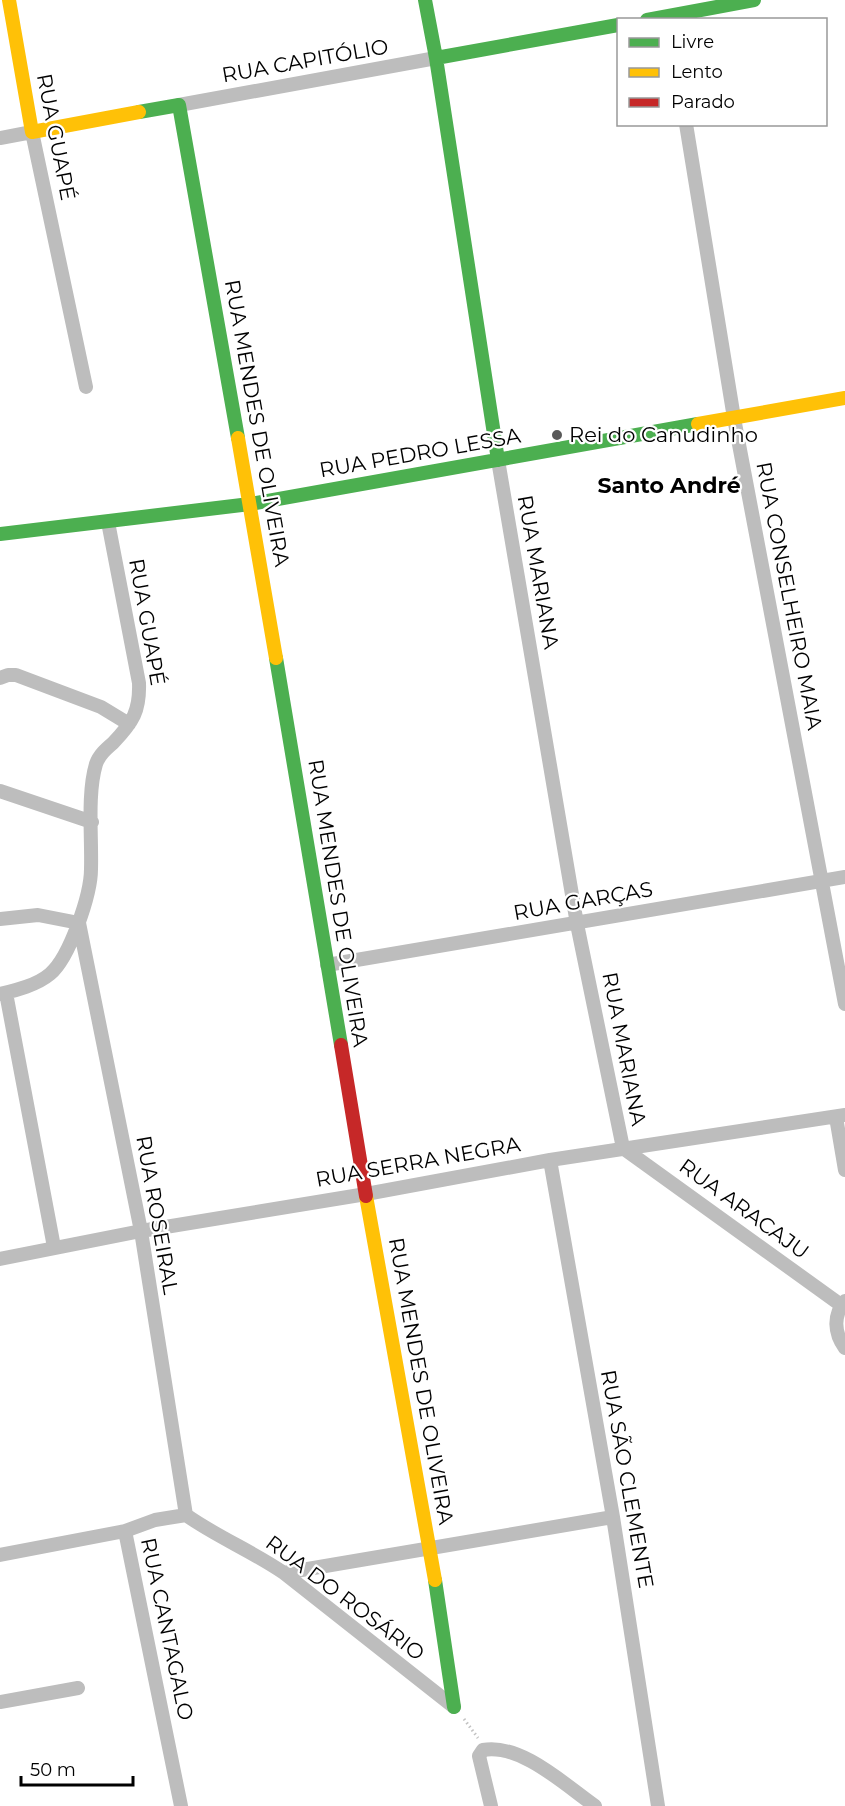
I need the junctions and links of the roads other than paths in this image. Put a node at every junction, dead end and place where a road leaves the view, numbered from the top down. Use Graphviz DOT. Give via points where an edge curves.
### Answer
graph roads {
  1 [pos="9,0"];
  2 [pos="425,0"];
  3 [pos="754,0"];
  4 [pos="669,18"];
  5 [pos="617,25"];
  6 [pos="436,58"];
  7 [pos="179,105"];
  8 [pos="686,126"];
  9 [pos="32,132"];
  10 [pos="0,138"];
  11 [pos="86,387"];
  12 [pos="845,398"];
  13 [pos="734,418"];
  14 [pos="498,460"];
  15 [pos="250,504"];
  16 [pos="108,522"];
  17 [pos="0,534"];
  18 [pos="1,677"];
  19 [pos="129,724"];
  20 [pos="0,791"];
  21 [pos="92,822"];
  22 [pos="845,877"];
  23 [pos="821,880"];
  24 [pos="0,919"];
  25 [pos="79,923"];
  26 [pos="577,924"];
  27 [pos="327,965"];
  28 [pos="3,993"];
  29 [pos="845,1004"];
  30 [pos="840,1116"];
  31 [pos="623,1148"];
  32 [pos="550,1160"];
  33 [pos="845,1170"];
  34 [pos="366,1194"];
  35 [pos="141,1231"];
  36 [pos="54,1247"];
  37 [pos="0,1259"];
  38 [pos="843,1303"];
  39 [pos="845,1348"];
  40 [pos="186,1515"];
  41 [pos="613,1517"];
  42 [pos="125,1531"];
  43 [pos="430,1547"];
  44 [pos="0,1556"];
  45 [pos="284,1573"];
  46 [pos="78,1688"];
  47 [pos="0,1702"];
  48 [pos="454,1707"];
  49 [pos="181,1806"];
  50 [pos="491,1806"];
  51 [pos="595,1806"];
  52 [pos="658,1806"];
  1 -- 9 [label="street, RUA GUAPÉ"];
  2 -- 6 [label="street, RUA MARIANA"];
  3 -- 4 [label="street"];
  5 -- 6 [label="street, RUA CAPITÓLIO"];
  6 -- 7 [label="street, RUA CAPITÓLIO"];
  6 -- 14 [label="street, RUA MARIANA"];
  7 -- 9 [label="street, RUA CAPITÓLIO"];
  7 -- 15 [label="street, RUA MENDES DE OLIVEIRA"];
  8 -- 13 [label="street, RUA CONSELHEIRO MAIA"];
  9 -- 10 [label="street, RUA CAPITÓLIO"];
  9 -- 11 [label="street, RUA GUAPÉ"];
  12 -- 13 [label="street, RUA PEDRO LESSA"];
  13 -- 14 [label="street, RUA PEDRO LESSA"];
  13 -- 23 [label="street, RUA CONSELHEIRO MAIA"];
  14 -- 15 [label="street, RUA PEDRO LESSA"];
  14 -- 26 [label="street, RUA MARIANA"];
  15 -- 16 [label="street, RUA PEDRO LESSA"];
  15 -- 27 [label="street, RUA MENDES DE OLIVEIRA"];
  16 -- 17 [label="street, RUA PEDRO LESSA"];
  16 -- 19 [label="street, RUA GUAPÉ" via="140,702"];
  18 -- 19 [label="street" via="16,675 101,707"];
  19 -- 21 [label="street, RUA GUAPÉ" via="97,761"];
  20 -- 21 [label="street"];
  21 -- 25 [label="street, RUA GUAPÉ" via="91,873"];
  22 -- 23 [label="street, RUA GARÇAS"];
  23 -- 26 [label="street, RUA GARÇAS"];
  23 -- 29 [label="street, RUA CONSELHEIRO MAIA"];
  24 -- 25 [label="street" via="38,915"];
  25 -- 28 [label="street, RUA GUAPÉ" via="62,961 51,973"];
  25 -- 35 [label="street, RUA ROSEIRAL"];
  26 -- 27 [label="street, RUA GARÇAS"];
  26 -- 31 [label="street, RUA MARIANA"];
  27 -- 34 [label="street, RUA MENDES DE OLIVEIRA"];
  28 -- 36 [label="street"];
  30 -- 31 [label="street, RUA SERRA NEGRA"];
  30 -- 33 [label="street"];
  31 -- 32 [label="street, RUA SERRA NEGRA"];
  31 -- 38 [label="street, RUA ARACAJU"];
  32 -- 34 [label="street, RUA SERRA NEGRA"];
  32 -- 41 [label="street, RUA SÃO CLEMENTE"];
  34 -- 35 [label="street, RUA SERRA NEGRA"];
  34 -- 43 [label="street, RUA MENDES DE OLIVEIRA"];
  35 -- 36 [label="street, RUA SERRA NEGRA"];
  35 -- 40 [label="street, RUA ROSEIRAL"];
  36 -- 37 [label="street, RUA SERRA NEGRA"];
  38 -- 39 [label="street" via="835,1326"];
  40 -- 42 [label="street" via="155,1520"];
  40 -- 45 [label="street, RUA DO ROSÁRIO"];
  41 -- 43 [label="street"];
  41 -- 52 [label="street, RUA SÃO CLEMENTE"];
  42 -- 44 [label="street"];
  42 -- 49 [label="street, RUA CANTAGALO"];
  43 -- 45 [label="street"];
  43 -- 48 [label="street, RUA MENDES DE OLIVEIRA"];
  45 -- 48 [label="street, RUA DO ROSÁRIO"];
  46 -- 47 [label="street"];
  50 -- 51 [label="street" via="479,1756 483,1750 492,1749 531,1759"];
}
